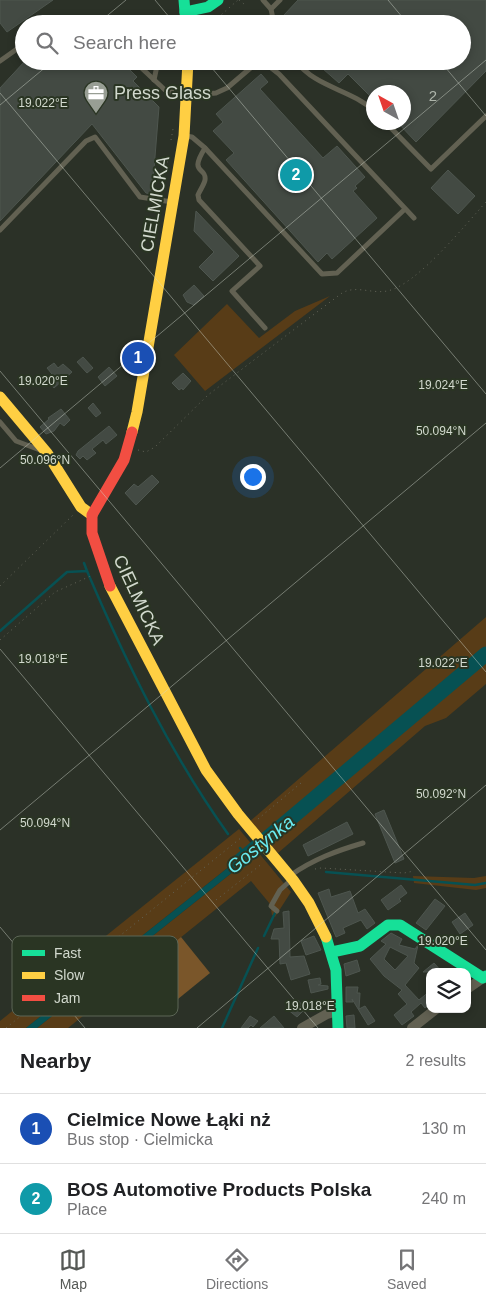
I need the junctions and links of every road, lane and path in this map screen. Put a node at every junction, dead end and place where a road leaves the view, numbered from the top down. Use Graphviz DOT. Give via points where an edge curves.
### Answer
graph roads {
  1 [pos="218,0"];
  2 [pos="238,0"];
  3 [pos="263,0"];
  4 [pos="280,0"];
  5 [pos="244,4"];
  6 [pos="184,6"];
  7 [pos="271,9"];
  8 [pos="221,15"];
  9 [pos="272,15"];
  10 [pos="15,50"];
  11 [pos="0,61"];
  12 [pos="143,70"];
  13 [pos="156,70"];
  14 [pos="188,70"];
  15 [pos="248,70"];
  16 [pos="273,70"];
  17 [pos="304,70"];
  18 [pos="154,80"];
  19 [pos="187,96"];
  20 [pos="366,105"];
  21 [pos="486,116"];
  22 [pos="393,130"];
  23 [pos="184,136"];
  24 [pos="205,148"];
  25 [pos="173,202"];
  26 [pos="486,202"];
  27 [pos="405,209"];
  28 [pos="414,218"];
  29 [pos="0,230"];
  30 [pos="266,328"];
  31 [pos="0,396"];
  32 [pos="0,422"];
  33 [pos="128,448"];
  34 [pos="47,453"];
  35 [pos="81,507"];
  36 [pos="92,515"];
  37 [pos="94,575"];
  38 [pos="0,586"];
  39 [pos="0,640"];
  40 [pos="301,783"];
  41 [pos="250,831"];
  42 [pos="240,839"];
  43 [pos="363,843"];
  44 [pos="267,858"];
  45 [pos="308,871"];
  46 [pos="414,871"];
  47 [pos="290,878"];
  48 [pos="216,900"];
  49 [pos="277,911"];
  50 [pos="120,936"];
  51 [pos="332,952"];
  52 [pos="485,977"];
  53 [pos="471,986"];
  54 [pos="337,1011"];
  55 [pos="431,1013"];
  56 [pos="21,1016"];
  57 [pos="6,1028"];
  58 [pos="302,1028"];
  59 [pos="338,1028"];
  60 [pos="412,1028"];
  1 -- 6 [label="street" via="208,7"];
  2 -- 5 [label="path"];
  2 -- 8 [label="path"];
  3 -- 7 [label="lane"];
  4 -- 7 [label="lane"];
  7 -- 9 [label="lane"];
  10 -- 11 [label="lane"];
  12 -- 18 [label="lane"];
  13 -- 18 [label="lane"];
  14 -- 19 [label="street, CIELMICKA"];
  15 -- 19 [label="lane" via="227,88"];
  16 -- 27 [label="lane"];
  17 -- 20 [label="lane" via="311,77"];
  18 -- 19 [label="lane" via="165,90"];
  19 -- 23 [label="street, CIELMICKA"];
  21 -- 22 [label="lane" via="431,169"];
  23 -- 24 [label="lane" via="192,137"];
  23 -- 25 [label="street, CIELMICKA"];
  24 -- 27 [label="lane" via="322,274 337,272"];
  24 -- 30 [label="lane" via="196,161 205,181 199,200 260,266 232,291"];
  25 -- 29 [label="lane" via="140,197 95,137 86,141"];
  25 -- 33 [label="street, CIELMICKA"];
  26 -- 33 [label="path" via="415,275 387,291 350,289 342,293 208,395 155,446 146,452"];
  27 -- 28 [label="lane"];
  31 -- 34 [label="street"];
  32 -- 34 [label="lane" via="16,441"];
  33 -- 36 [label="street, CIELMICKA"];
  34 -- 35 [label="street"];
  35 -- 36 [label="street"];
  35 -- 38 [label="path"];
  36 -- 41 [label="street, CIELMICKA" via="92,533 109,584 206,770"];
  37 -- 39 [label="path" via="56,592"];
  40 -- 41 [label="path"];
  41 -- 44 [label="street, CIELMICKA"];
  42 -- 50 [label="path"];
  43 -- 47 [label="lane" via="312,861"];
  44 -- 47 [label="street, CIELMICKA"];
  44 -- 48 [label="path"];
  45 -- 46 [label="path" via="322,868"];
  47 -- 49 [label="lane" via="272,906"];
  47 -- 51 [label="street, CIELMICKA" via="312,909"];
  51 -- 52 [label="street" via="360,946 384,926 396,923"];
  51 -- 54 [label="street, CIELMICKA"];
  52 -- 53 [label="street"];
  54 -- 58 [label="street"];
  54 -- 59 [label="street, CIELMICKA"];
  55 -- 60 [label="street"];
  56 -- 57 [label="path"];
}
